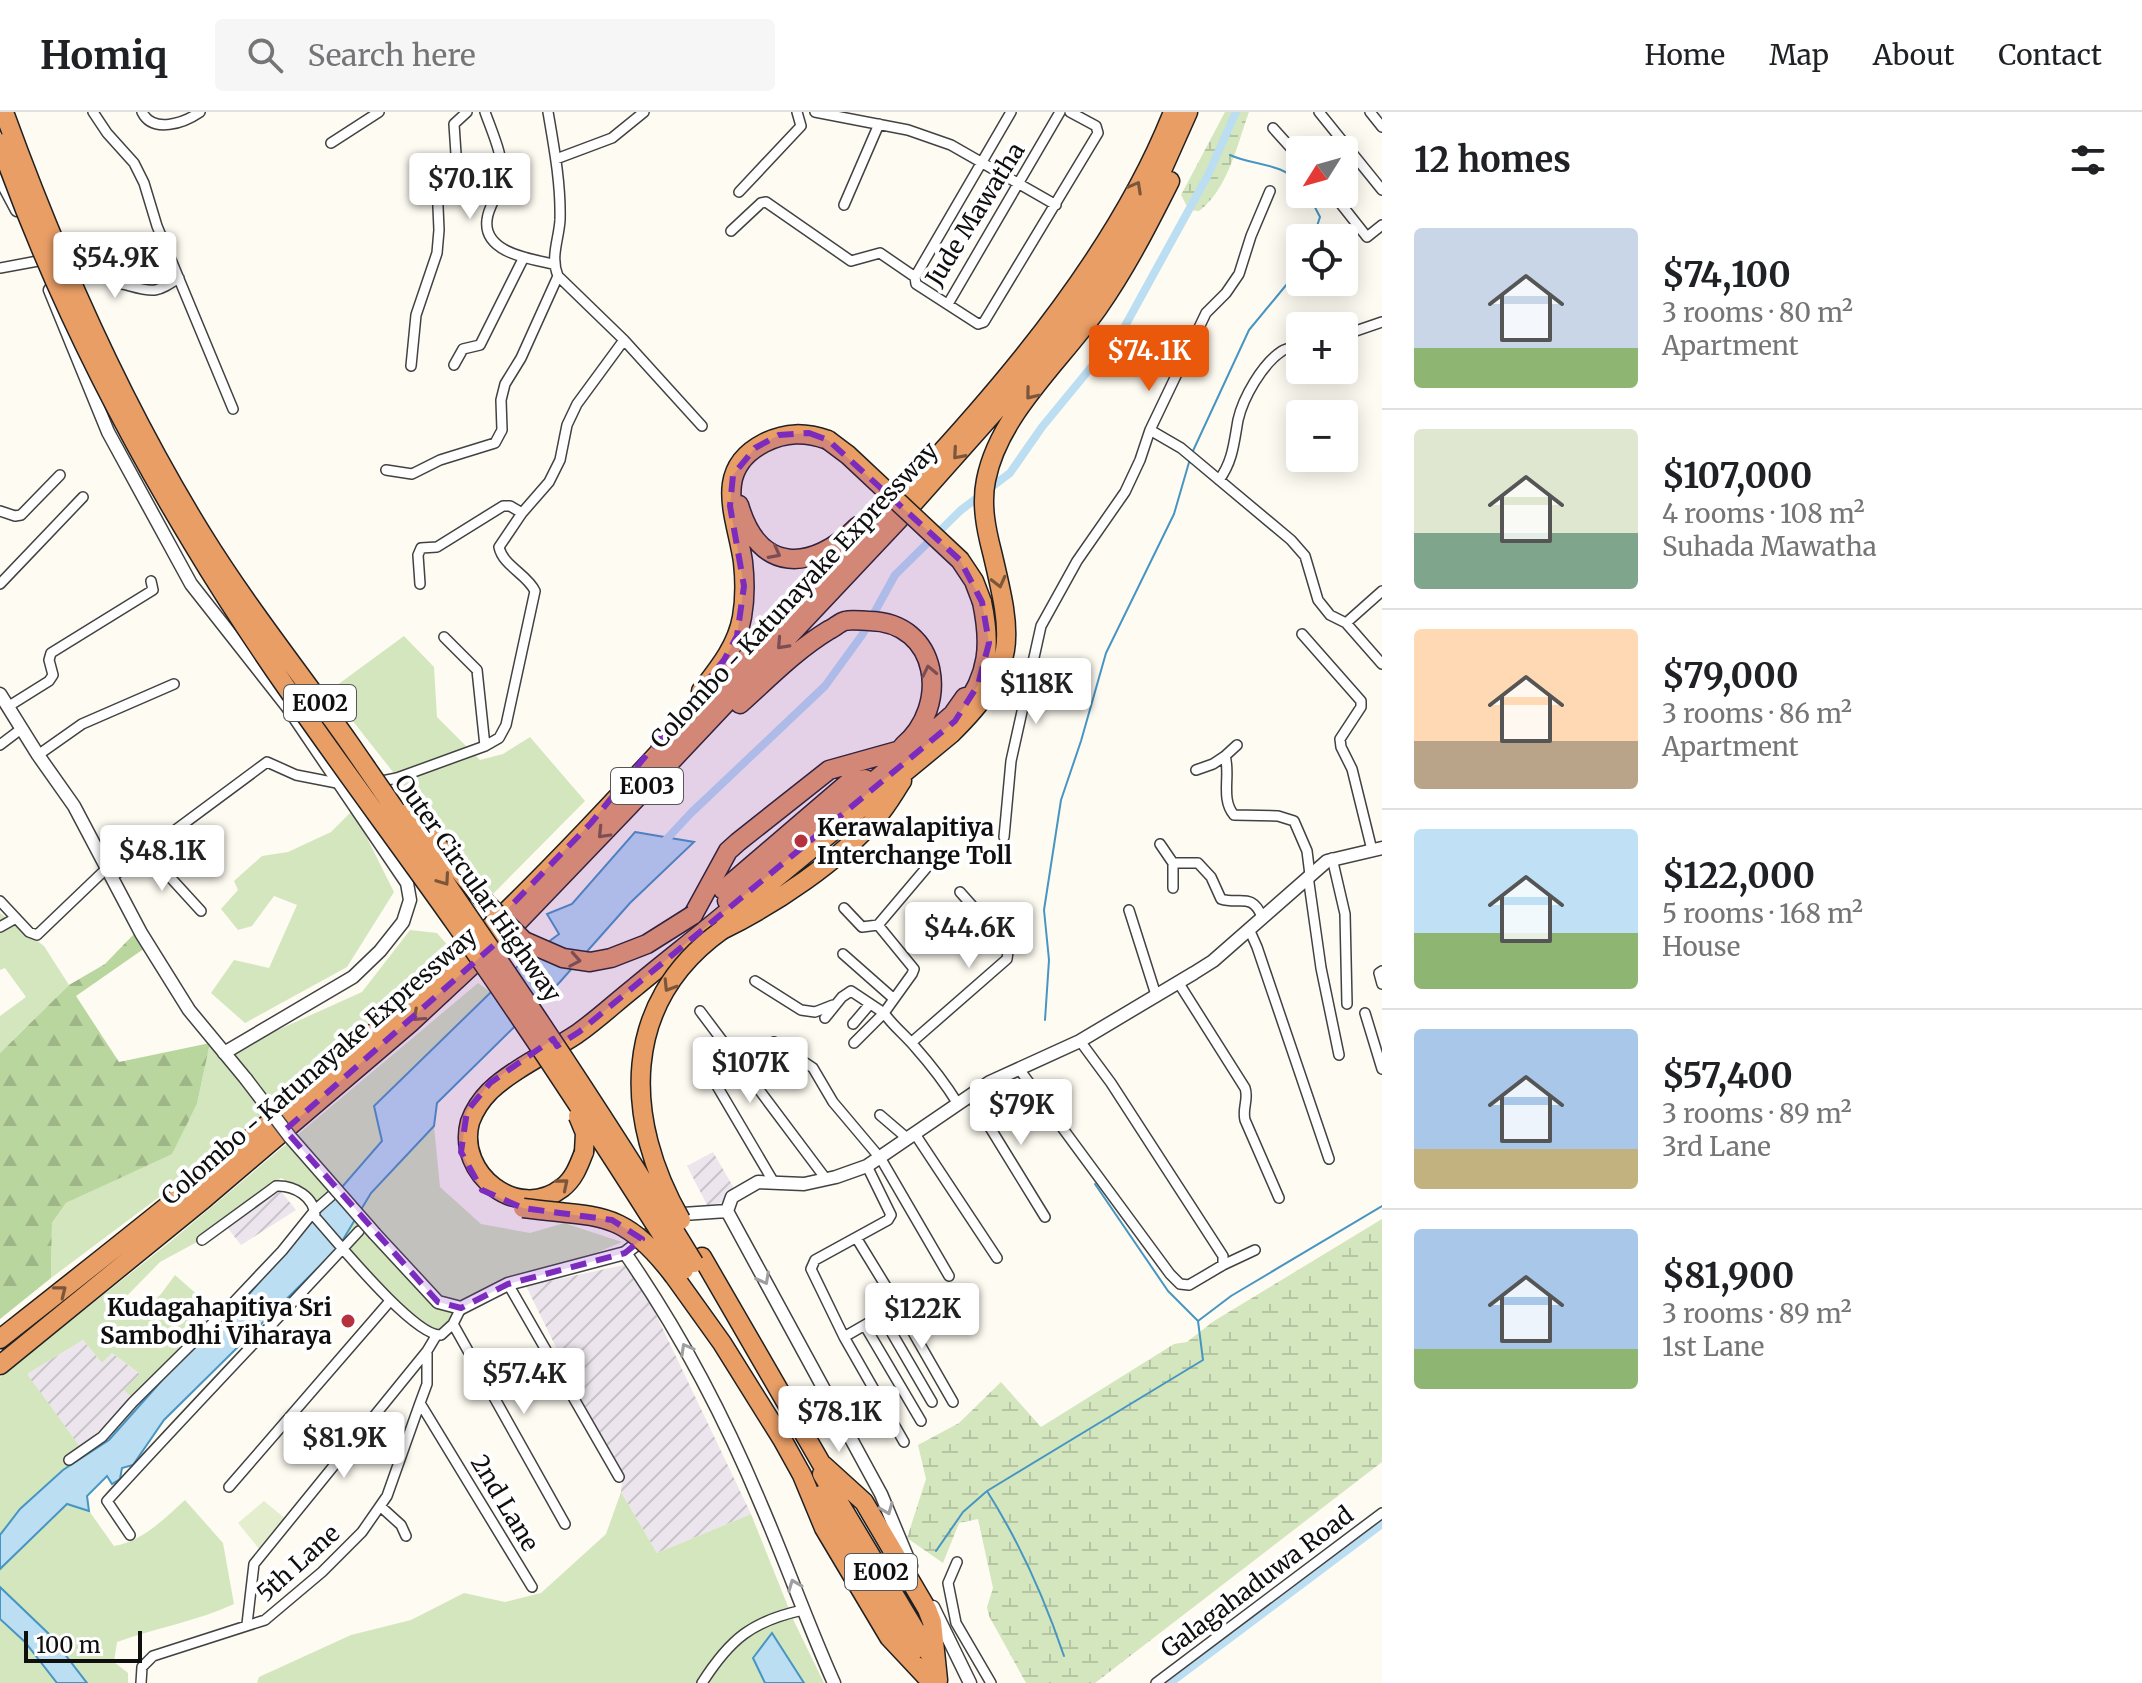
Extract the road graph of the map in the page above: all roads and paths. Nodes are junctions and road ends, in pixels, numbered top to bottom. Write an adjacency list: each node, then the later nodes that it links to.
1 (4, 112): 76 (highway, Outer Circular Highway / E002, bridge)
2 (93, 112): 45 (street)
3 (142, 112): 4 (street)
4 (200, 112)
5 (379, 112): 26 (street)
6 (467, 112): 52 (street)
7 (485, 112): 39 (street)
8 (548, 112): 27 (street)
9 (644, 112): 27 (street)
10 (797, 112): 33 (street)
11 (815, 112): 21 (street)
12 (997, 112): 20 (street)
13 (1060, 112): 30 (street, Jude Mawatha)
14 (1070, 112): 35 (street)
15 (1173, 112): 53 (highway, Colombo - Katunayake Expressway / E003, one-way to 15)
16 (1188, 112): 87 (highway, Colombo - Katunayake Expressway / E003, one-way to 87)
17 (1198, 112): 82 (highway, one-way to 82)
18 (1319, 112): 31 (street)
19 (1370, 112): 22 (street)
20 (1009, 115): 28 (street, Jude Mawatha)
21 (879, 124): 28 (street); 34 (street)
22 (1382, 127)
23 (1273, 128): 24 (street)
24 (1286, 142)
25 (0, 143): 122 (highway, Outer Circular Highway / E002, bridge)
26 (331, 143)
27 (556, 159): 40 (street)
28 (982, 164): 30 (street); 44 (street, Jude Mawatha)
29 (0, 178): 41 (street)
30 (1019, 184): 35 (street); 46 (street, Jude Mawatha)
31 (1382, 190)
32 (1270, 191): 56 (street)
33 (739, 192)
34 (844, 205)
35 (1056, 205): 46 (street)
36 (1344, 208): 37 (street)
37 (1382, 225)
38 (731, 231): 44 (street)
39 (524, 257): 40 (street); 51 (street)
40 (553, 264): 43 (street)
41 (40, 267): 42 (street); 45 (street); 86 (street)
42 (0, 268)
43 (558, 276): 49 (street); 58 (street)
44 (915, 277): 46 (street, Jude Mawatha)
45 (179, 278): 54 (street)
46 (948, 304)
47 (1382, 322): 48 (street)
48 (1358, 330)
49 (624, 340): 55 (street); 63 (street)
50 (1286, 350): 60 (street)
51 (454, 365)
52 (411, 366)
53 (998, 387): 57 (highway, one-way to 53); 88 (highway, Colombo - Katunayake Expressway / E003)
54 (233, 409)
55 (702, 426)
56 (1150, 430): 60 (street); 89 (street)
57 (826, 446): 88 (highway); 108 (highway, bridge)
58 (386, 470)
59 (60, 475): 62 (street)
60 (1219, 480): 68 (street)
61 (83, 497): 65 (street)
62 (0, 511)
63 (522, 513): 66 (street); 79 (street)
64 (151, 581): 74 (street)
65 (0, 584)
66 (420, 584)
67 (1382, 591): 68 (street)
68 (1346, 623): 71 (street)
69 (1302, 634): 91 (street)
70 (444, 637): 79 (street)
71 (1382, 664)
72 (174, 684): 80 (street)
73 (0, 694): 74 (street)
74 (9, 706): 75 (street)
75 (21, 729): 77 (street); 80 (street)
76 (343, 734): 105 (highway, one-way to 105, bridge); 159 (highway, Outer Circular Highway / E002, one-way to 159, bridge)
77 (0, 745)
78 (1237, 745): 81 (street)
79 (485, 746): 86 (street)
80 (38, 755): 96 (street)
81 (1225, 756): 84 (street); 97 (street)
82 (918, 759): 85 (highway); 108 (highway)
83 (874, 769): 87 (highway, one-way to 87); 98 (highway); 98 (highway); 105 (highway); 105 (highway); 108 (highway)
84 (1196, 770)
85 (902, 772): 108 (highway); 108 (highway)
86 (342, 784): 92 (street); 132 (street)
87 (629, 806): 172 (highway, Colombo - Katunayake Expressway / E003, one-way to 172)
88 (591, 823): 170 (highway, Colombo - Katunayake Expressway / E003, one-way to 88)
89 (1004, 837)
90 (1160, 844): 95 (street)
91 (1377, 849): 93 (street)
92 (148, 853): 96 (street); 104 (street)
93 (1332, 858): 97 (street); 121 (street)
94 (933, 860): 109 (street)
95 (1173, 863): 99 (street); 106 (street)
96 (110, 872): 107 (street); 132 (street)
97 (1309, 875): 106 (street); 133 (street)
98 (722, 886): 105 (highway)
99 (1173, 888)
100 (960, 892): 130 (street)
101 (0, 901): 107 (street)
102 (844, 908): 109 (street)
103 (1129, 910): 117 (street)
104 (201, 911)
105 (693, 915)
106 (1262, 917): 111 (street)
107 (16, 918): 110 (street)
108 (719, 920): 122 (highway, one-way to 122, bridge); 159 (highway, one-way to 159, bridge); 159 (highway, bridge)
109 (878, 925): 118 (street)
110 (0, 927)
111 (1249, 929): 115 (street); 142 (street)
112 (843, 954): 118 (street)
113 (1382, 971): 116 (street)
114 (755, 981): 119 (street)
115 (1178, 982): 117 (street); 147 (street)
116 (1382, 984)
117 (1156, 995): 128 (street)
118 (894, 999): 124 (street)
119 (836, 1004): 120 (street); 126 (street)
120 (870, 1004): 124 (street); 127 (street)
121 (1347, 1004)
122 (512, 1005): 159 (highway, Outer Circular Highway / E002, bridge)
123 (700, 1011): 144 (street)
124 (884, 1013): 130 (street); 131 (street)
125 (1365, 1013): 136 (street)
126 (825, 1018)
127 (853, 1024)
128 (1080, 1041): 135 (street); 158 (street)
129 (774, 1042): 141 (street)
130 (912, 1042): 138 (street)
131 (854, 1043)
132 (224, 1053): 164 (street, bridge)
133 (1339, 1055)
134 (707, 1069): 145 (street)
135 (1019, 1069): 137 (street); 158 (street)
136 (1382, 1069)
137 (970, 1095): 138 (street); 150 (street)
138 (958, 1104): 140 (street)
139 (880, 1115): 140 (street)
140 (911, 1137): 141 (street); 157 (street)
141 (881, 1159): 143 (street); 160 (street)
142 (1329, 1159)
143 (867, 1166): 144 (street); 152 (street)
144 (826, 1179): 145 (street)
145 (773, 1181): 148 (street)
146 (331, 1196): 149 (street)
147 (1279, 1198)
148 (727, 1211): 156 (street); 195 (street, one-way to 195)
149 (315, 1213): 153 (street); 154 (street); 178 (street)
150 (1045, 1217)
151 (359, 1231): 154 (street)
152 (857, 1239): 163 (street); 169 (street)
153 (202, 1240)
154 (340, 1246): 162 (street); 185 (street)
155 (1255, 1250): 158 (street)
156 (625, 1253): 161 (street); 189 (street, one-way to 156)
157 (997, 1258)
158 (1223, 1265)
159 (689, 1267): 179 (highway, Outer Circular Highway / E002); 191 (highway)
160 (949, 1276)
161 (508, 1284): 164 (street); 180 (street)
162 (390, 1301): 168 (street); 181 (street)
163 (898, 1306): 165 (street); 174 (street)
164 (461, 1308): 166 (street)
165 (882, 1316): 167 (street); 173 (street)
166 (453, 1324): 168 (street); 184 (street)
167 (865, 1326): 169 (street); 176 (street)
168 (436, 1336): 171 (street)
169 (844, 1337): 177 (street)
170 (0, 1339)
171 (427, 1351): 175 (street); 190 (street)
172 (0, 1365)
173 (932, 1402)
174 (953, 1402)
175 (420, 1403): 182 (street, 5th Lane); 188 (street, 2nd Lane)
176 (921, 1421)
177 (904, 1442)
178 (69, 1460)
179 (819, 1471): 191 (highway); 191 (highway); 191 (highway)
180 (619, 1477)
181 (229, 1487)
182 (380, 1506): 186 (street); 190 (street, 5th Lane)
183 (1382, 1513): 197 (street, Galagahaduwa Road)
184 (565, 1524)
185 (130, 1535)
186 (406, 1536)
187 (957, 1562): 196 (street)
188 (532, 1587)
189 (803, 1610): 193 (street); 194 (street)
190 (247, 1624): 192 (street, 5th Lane)
191 (935, 1682)
192 (141, 1683)
193 (702, 1683)
194 (834, 1683)
195 (970, 1683)
196 (991, 1683)
197 (1156, 1683)

